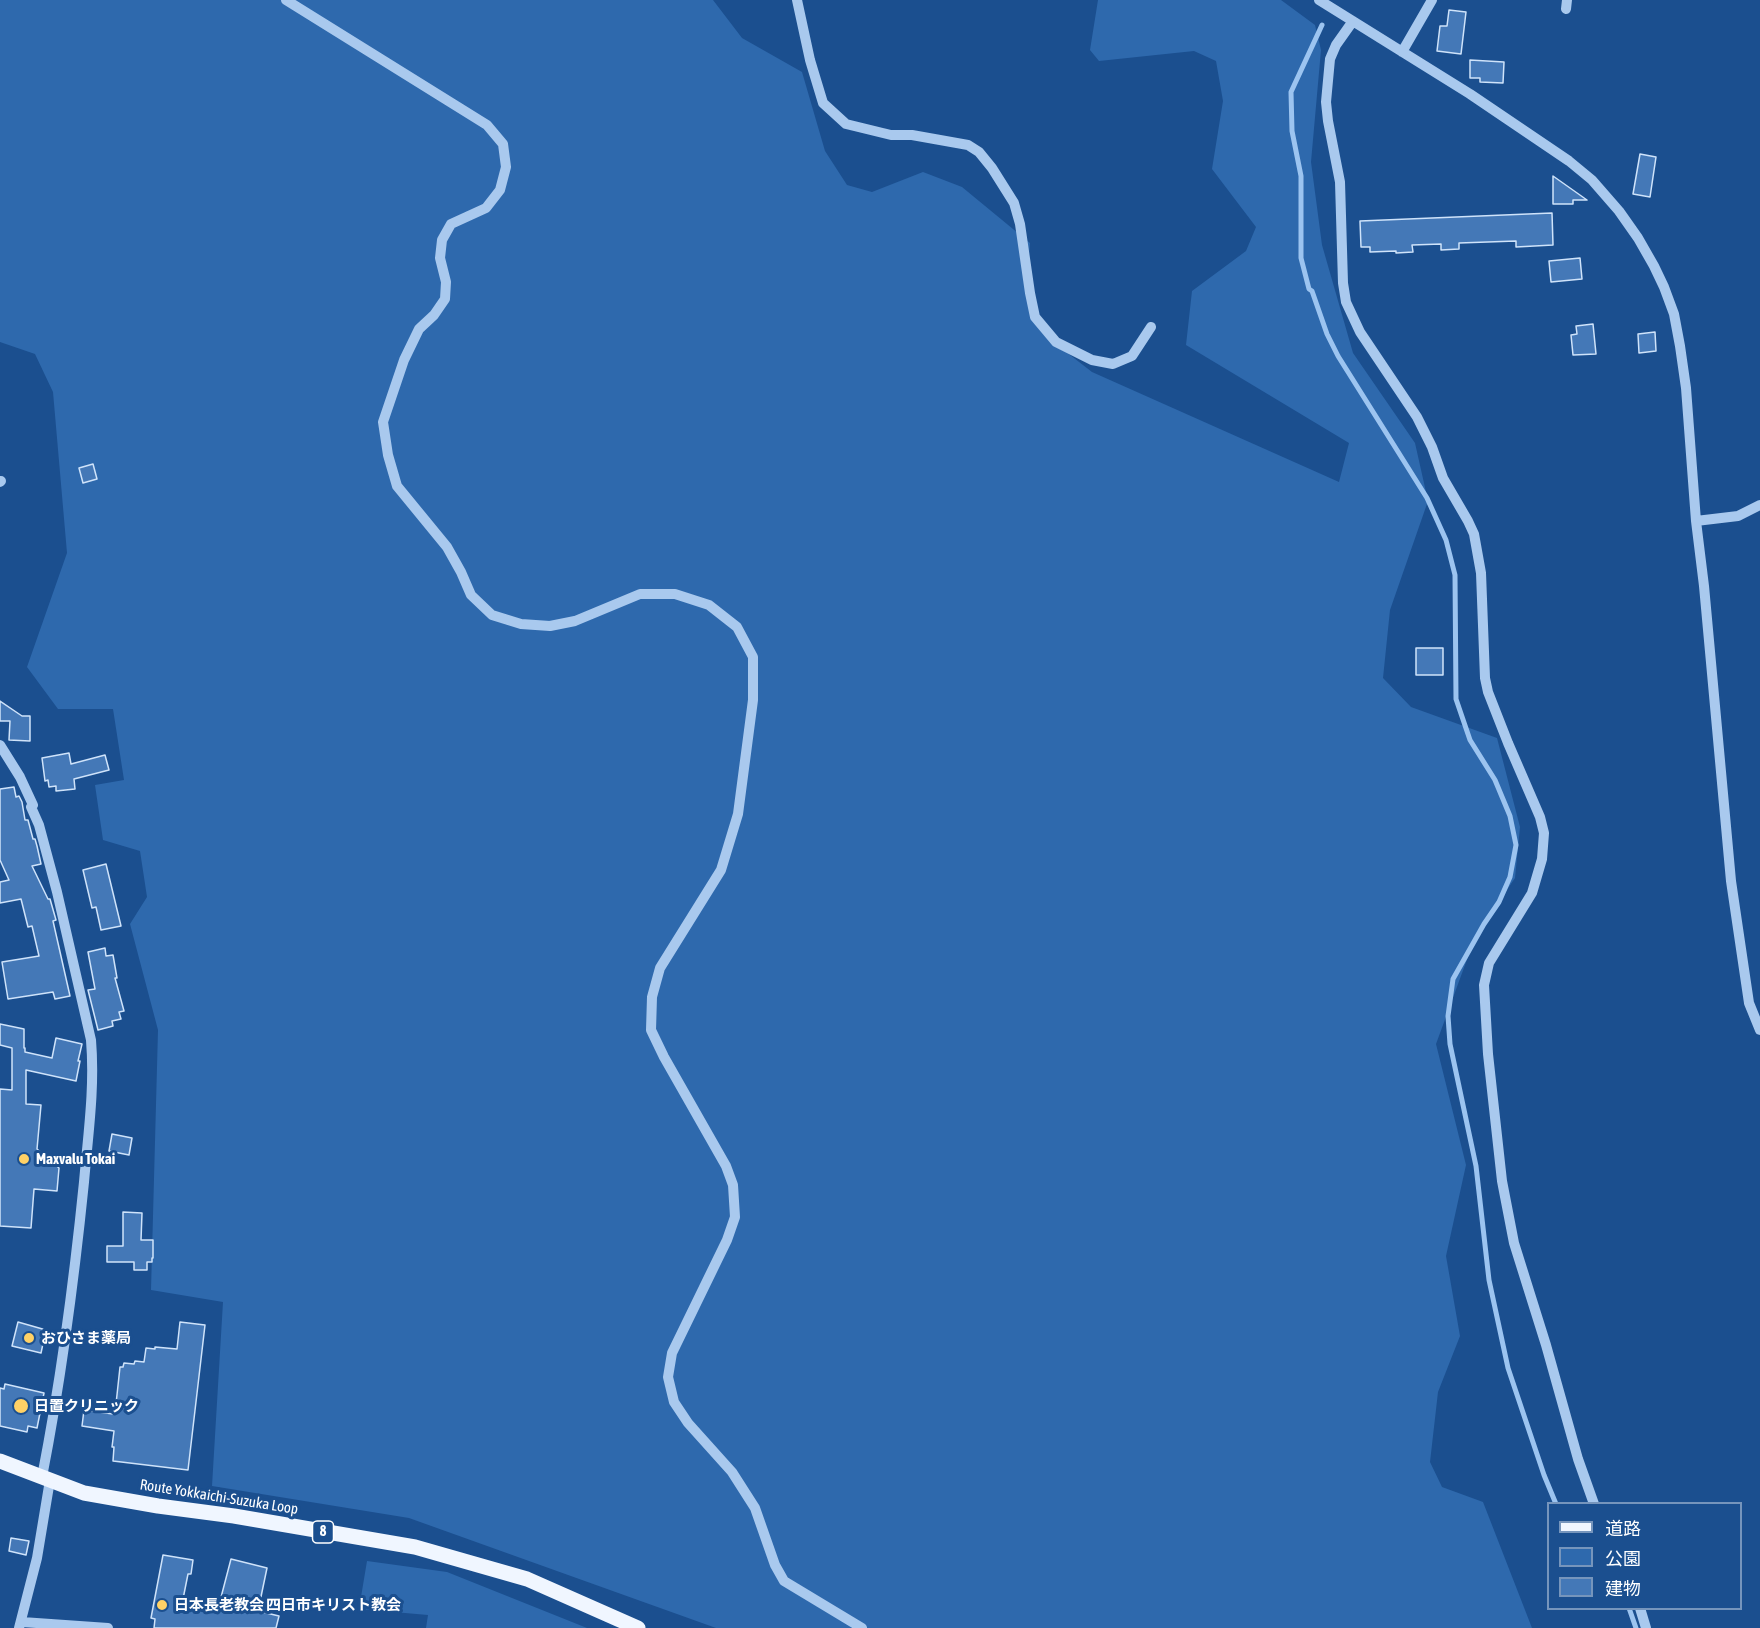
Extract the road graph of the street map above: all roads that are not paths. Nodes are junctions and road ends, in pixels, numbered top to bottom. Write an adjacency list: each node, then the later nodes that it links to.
1 (286, 0): 19 (street)
2 (797, 0): 7 (street)
3 (1319, 0): 5 (street)
4 (1432, 0): 6 (street)
5 (1353, 21): 6 (street); 14 (street)
6 (1402, 52): 9 (street)
7 (1150, 327)
8 (1760, 505): 9 (street)
9 (1696, 521): 11 (street)
10 (0, 745): 13 (street)
11 (1760, 1030)
12 (0, 1461): 13 (main road, Route Yokkaichi-Suzuka Loop / 8)
13 (46, 1479): 16 (street); 18 (main road, Route Yokkaichi-Suzuka Loop / 8)
14 (1594, 1502)
15 (1641, 1610): 20 (street)
16 (21, 1625): 17 (street)
17 (108, 1628)
18 (638, 1628)
19 (862, 1628)
20 (1646, 1628)

